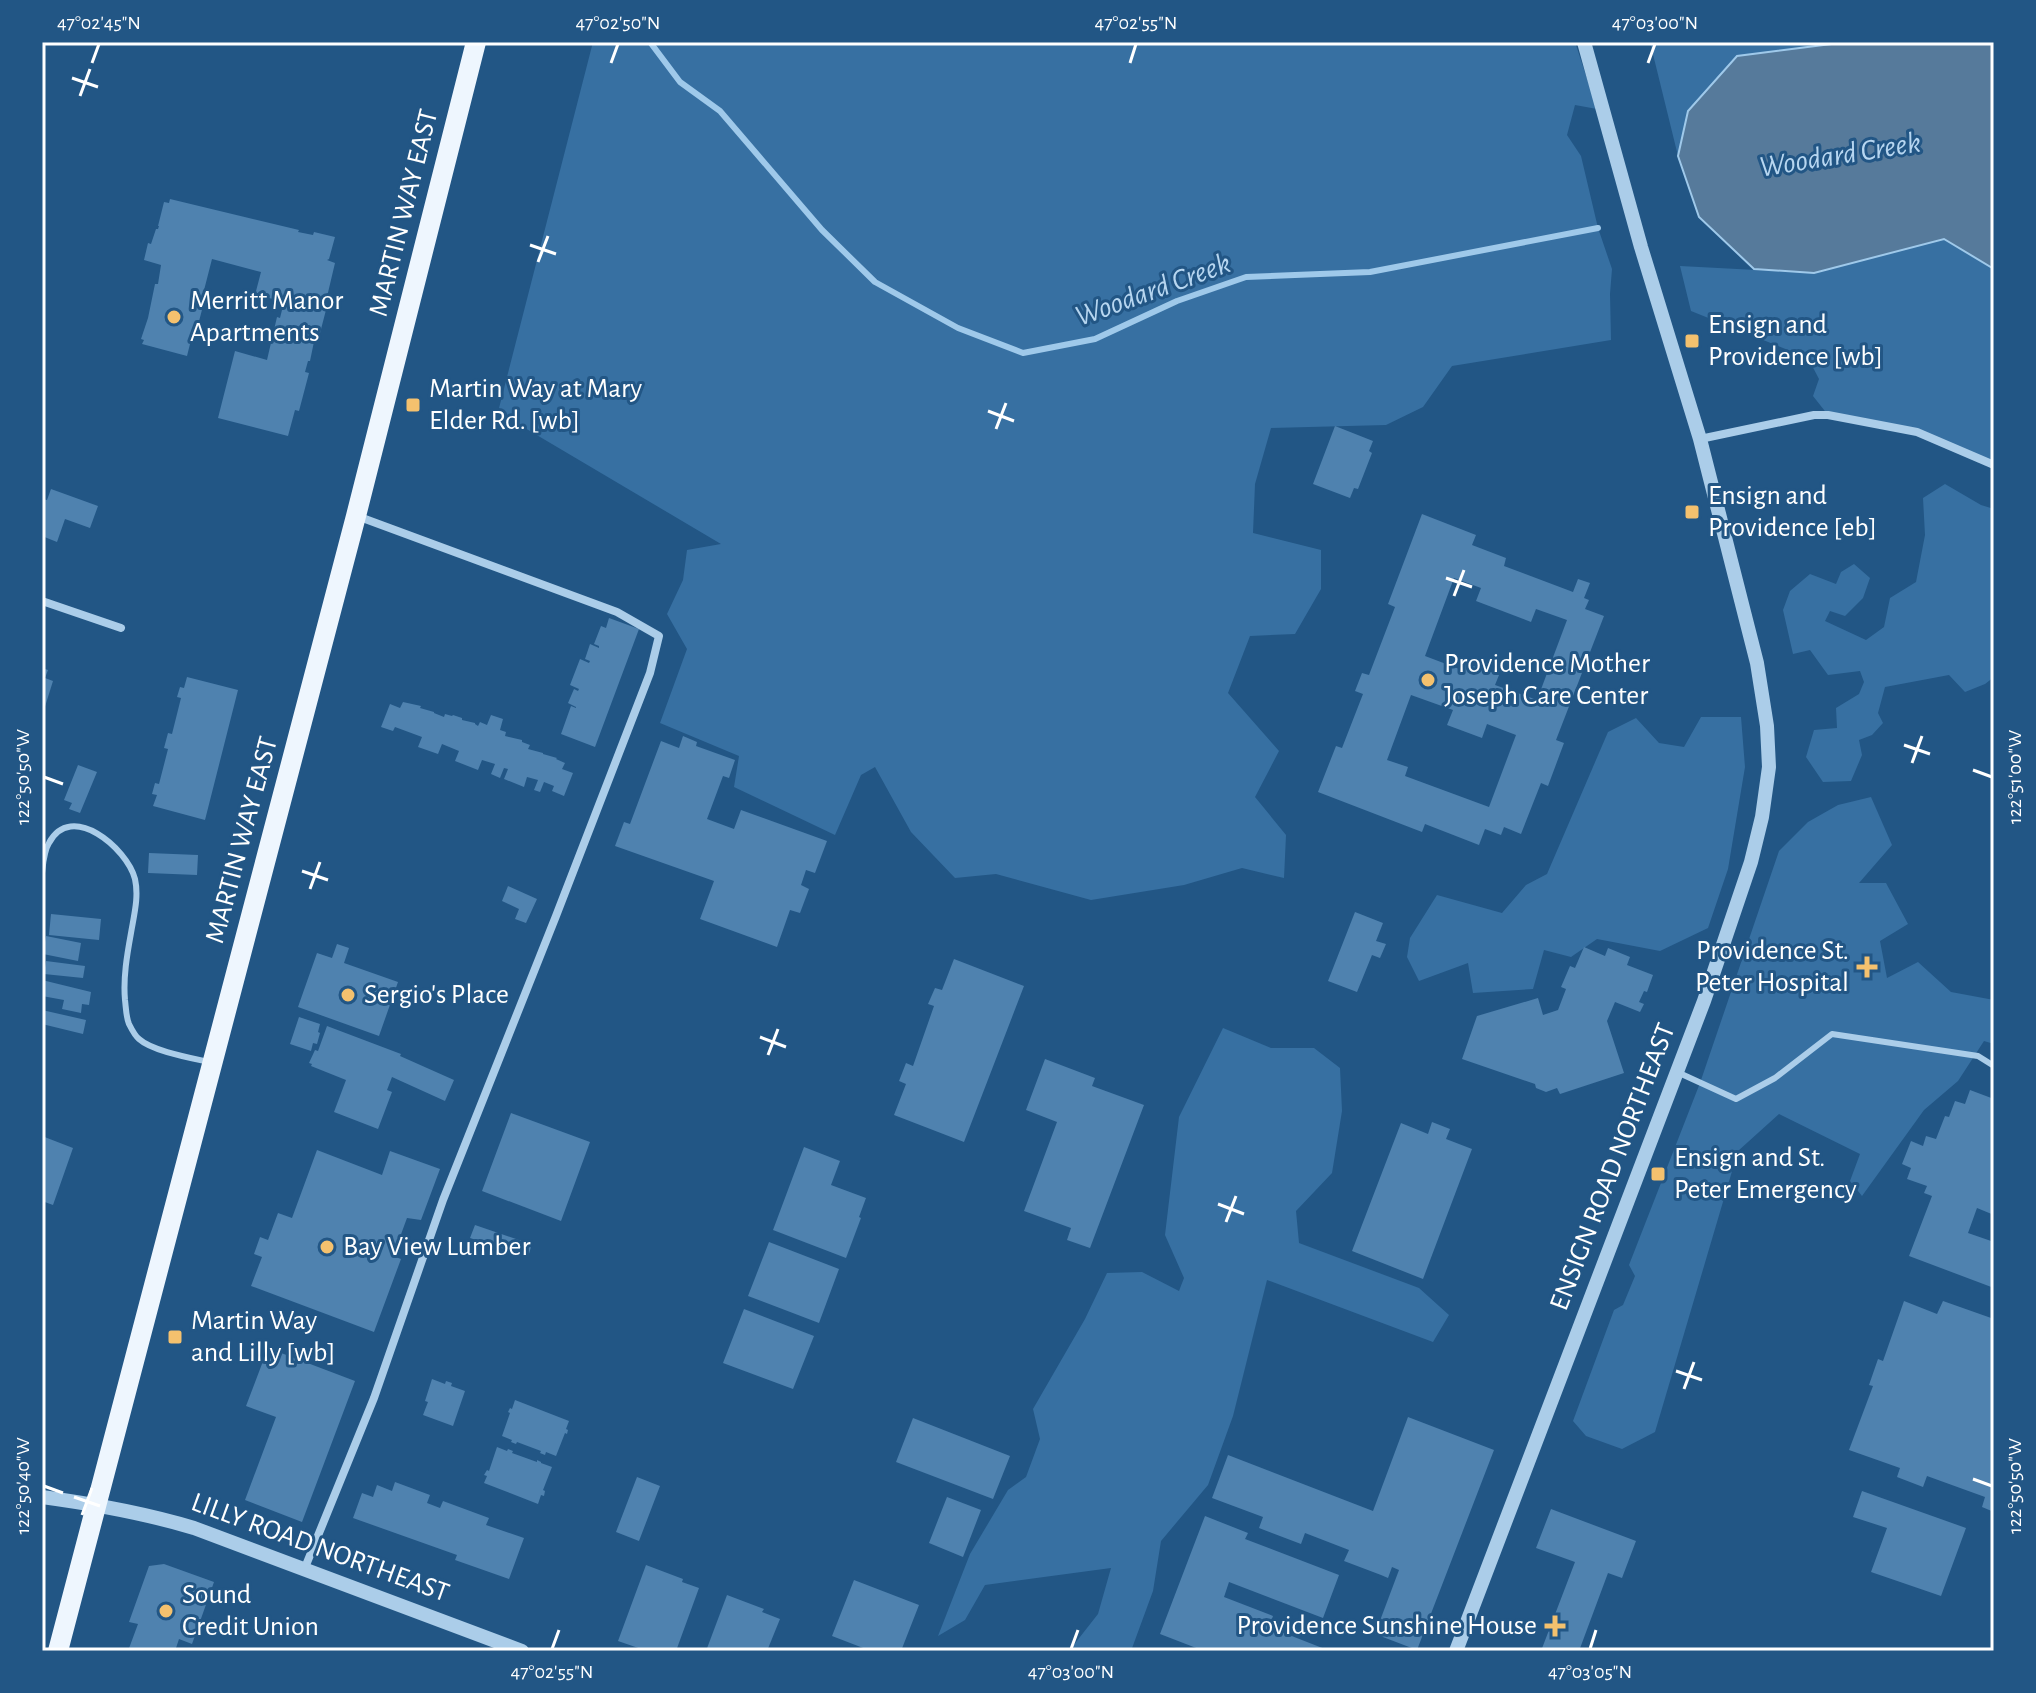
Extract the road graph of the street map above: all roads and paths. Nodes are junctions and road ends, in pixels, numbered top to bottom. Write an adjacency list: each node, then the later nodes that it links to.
1 (476, 42): 5 (main road, MARTIN WAY EAST)
2 (1584, 42): 3 (street, ENSIGN ROAD NORTHEAST)
3 (1700, 439): 4 (street); 11 (street, ENSIGN ROAD NORTHEAST)
4 (1994, 465)
5 (356, 516): 9 (main road, MARTIN WAY EAST); 14 (street)
6 (42, 601): 7 (street)
7 (121, 628)
8 (42, 873): 9 (lane)
9 (212, 1063): 13 (main road, MARTIN WAY EAST)
10 (1994, 1066): 11 (lane)
11 (1677, 1072): 17 (street, ENSIGN ROAD NORTHEAST)
12 (42, 1497): 13 (street, LILLY ROAD NORTHEAST)
13 (97, 1504): 14 (street, LILLY ROAD NORTHEAST); 15 (main road, MARTIN WAY EAST)
14 (304, 1570): 16 (street, LILLY ROAD NORTHEAST)
15 (58, 1651)
16 (522, 1651)
17 (1456, 1651)

